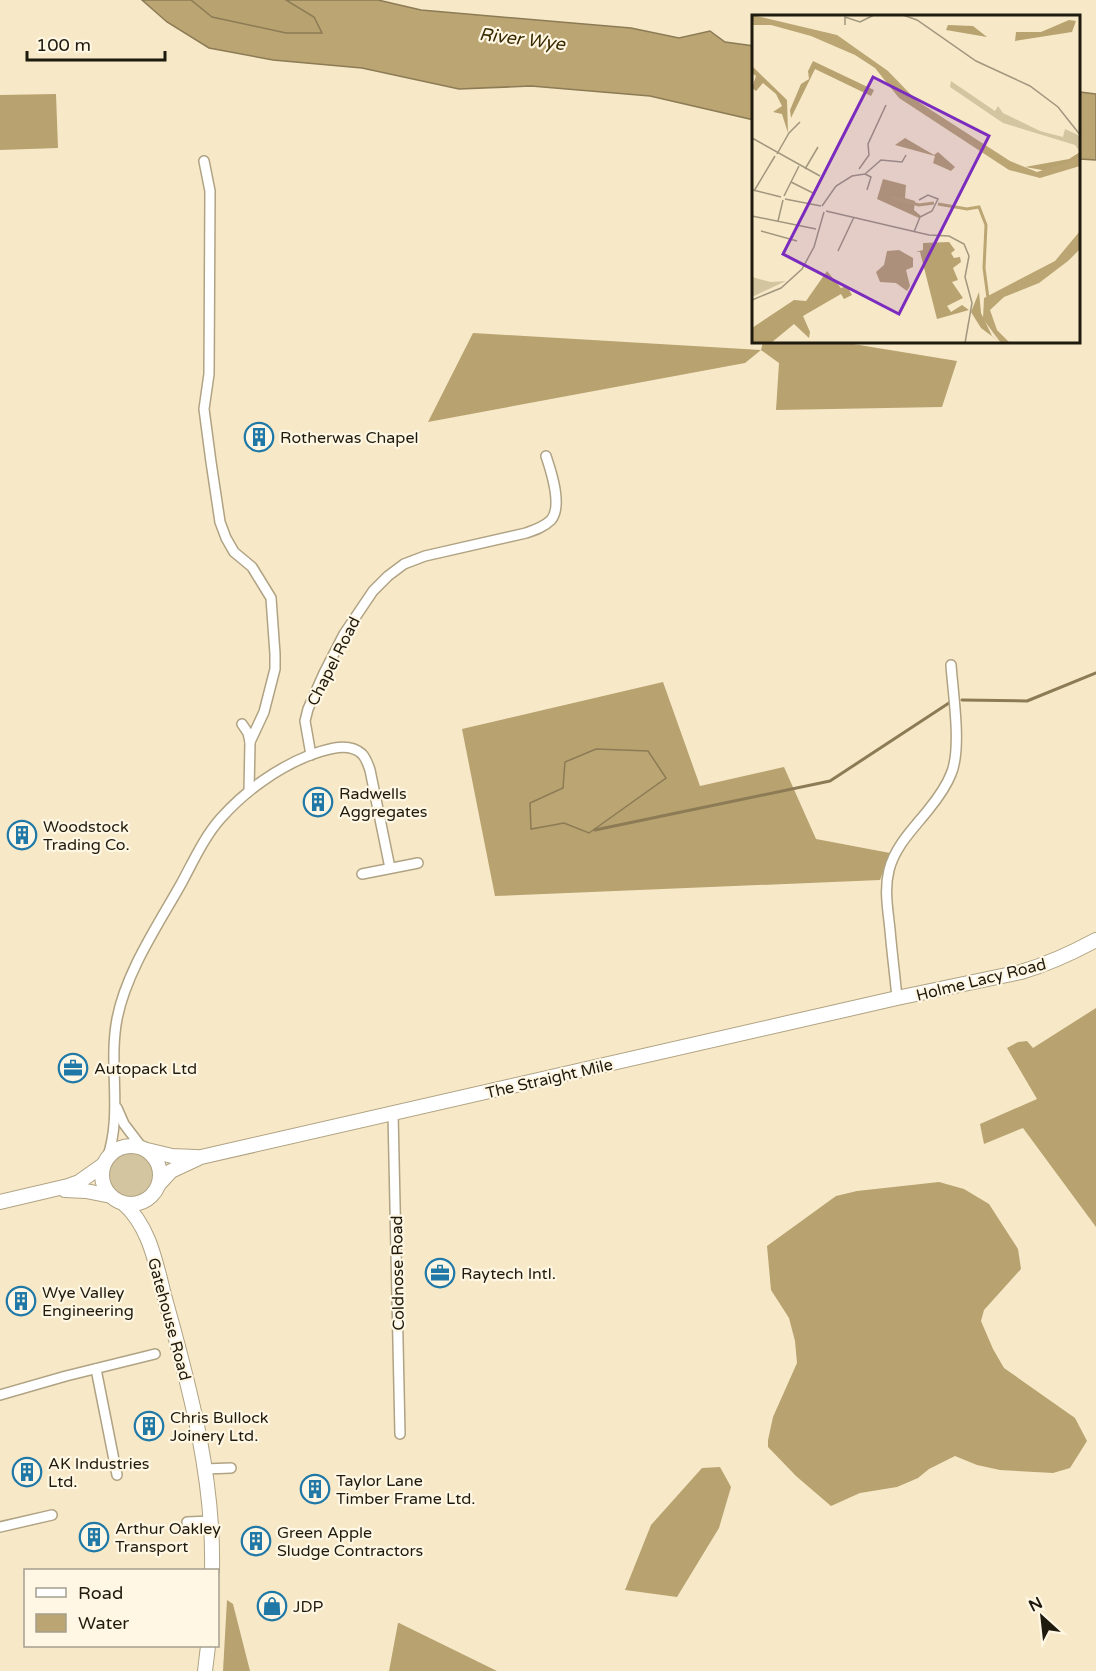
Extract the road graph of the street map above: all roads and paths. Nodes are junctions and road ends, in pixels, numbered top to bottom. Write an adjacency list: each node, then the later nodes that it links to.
1 (204, 161): 5 (street)
2 (546, 456): 6 (street, Chapel Road)
3 (951, 665): 12 (street)
4 (242, 724): 5 (street)
5 (250, 742): 7 (street)
6 (311, 755): 7 (street); 9 (street)
7 (249, 791): 13 (street)
8 (418, 863): 9 (street)
9 (390, 868): 10 (street)
10 (362, 874)
11 (1096, 940): 12 (main road, Holme Lacy Road)
12 (897, 999): 14 (main road, The Straight Mile)
13 (116, 1103): 15 (street); 17 (street)
14 (393, 1113): 16 (main road, The Straight Mile); 27 (street, Coldnose Road)
15 (145, 1149): 16 (main road, The Straight Mile); 17 (main road); 18 (main road)
16 (201, 1157): 18 (main road, The Straight Mile)
17 (105, 1162): 19 (main road); 21 (main road)
18 (159, 1184): 20 (main road)
19 (53, 1190): 21 (main road); 22 (main road)
20 (151, 1197): 21 (main road); 23 (main road, Gatehouse Road)
21 (117, 1200): 23 (main road, Gatehouse Road)
22 (0, 1202)
23 (148, 1240): 29 (main road, Gatehouse Road)
24 (155, 1354): 25 (street)
25 (96, 1369): 26 (street); 30 (street)
26 (0, 1395)
27 (400, 1434)
28 (231, 1468): 29 (street)
29 (206, 1469): 32 (main road, Gatehouse Road)
30 (117, 1475)
31 (52, 1515): 34 (street)
32 (211, 1521): 33 (street); 35 (main road, Gatehouse Road)
33 (187, 1522)
34 (0, 1527)
35 (212, 1569)
36 (208, 1647): 37 (main road)
37 (205, 1671)

